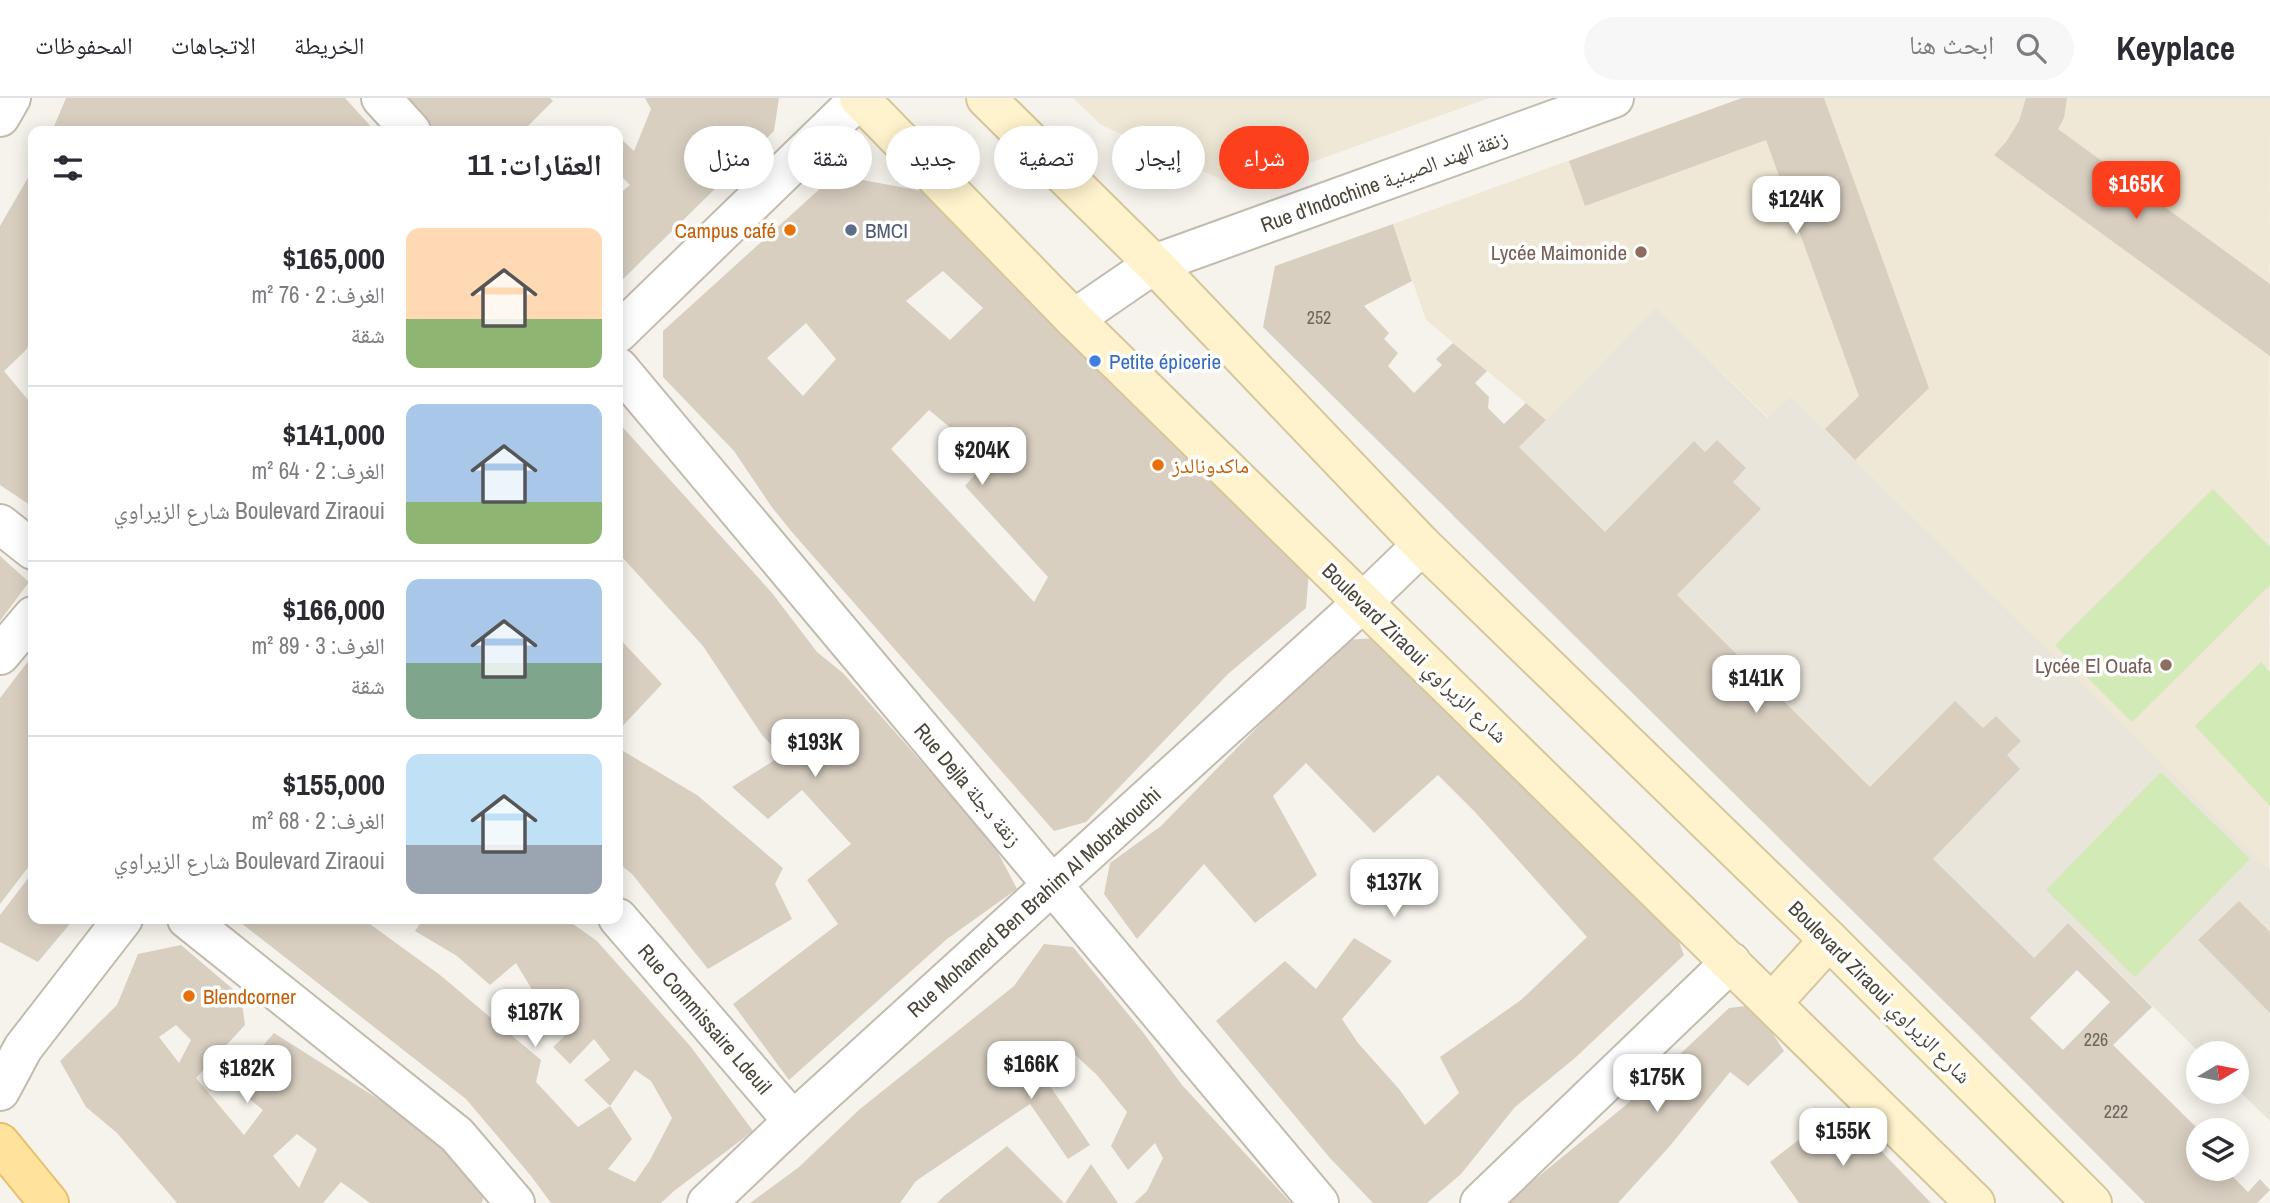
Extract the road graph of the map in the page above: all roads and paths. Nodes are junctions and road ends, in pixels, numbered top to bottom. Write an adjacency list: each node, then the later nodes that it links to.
1 (11, 98): 6 (street)
2 (381, 98): 7 (street)
3 (859, 98): 9 (main road, Boulevard Ziraoui شارع الزيراوي); 10 (street)
4 (986, 98): 8 (main road, Boulevard Ziraoui شارع الزيراوي)
5 (1614, 98): 8 (street, Rue d'Indochine زنقة الهند الصينية)
6 (0, 117)
7 (406, 126)
8 (1154, 264): 9 (street, Rue d'Indochine زنقة الهند الصينية); 13 (main road, Boulevard Ziraoui شارع الزيراوي)
9 (1074, 319): 15 (main road, Boulevard Ziraoui شارع الزيراوي)
10 (623, 328)
11 (623, 373): 18 (street, Rue Dejla زنقة دجلة)
12 (0, 524): 14 (street)
13 (1422, 545): 15 (street, Rue Mohamed Ben Brahim Al Mobrakouchi); 22 (main road, Boulevard Ziraoui شارع الزيراوي)
14 (28, 546)
15 (1363, 602): 18 (street, Rue Mohamed Ben Brahim Al Mobrakouchi); 23 (main road, Boulevard Ziraoui شارع الزيراوي)
16 (28, 622): 17 (street)
17 (0, 655)
18 (1053, 886): 26 (street, Rue Mohamed Ben Brahim Al Mobrakouchi); 31 (street, Rue Dejla زنقة دجلة)
19 (119, 924): 25 (street)
20 (193, 924): 29 (street)
21 (623, 924): 26 (street, Rue Commissaire Ldeuil)
22 (1829, 940): 24 (main road); 34 (main road, Boulevard Ziraoui شارع الزيراوي)
23 (1731, 962): 24 (main road, Boulevard Ziraoui شارع الزيراوي); 32 (street)
24 (1772, 1003): 33 (main road, Boulevard Ziraoui شارع الزيراوي)
25 (0, 1091)
26 (793, 1121): 30 (street, Rue Mohamed Ben Brahim Al Mobrakouchi)
27 (0, 1143): 28 (main road)
28 (49, 1203)
29 (515, 1203)
30 (706, 1203)
31 (1319, 1203)
32 (1480, 1203)
33 (1975, 1203)
34 (2092, 1203)

